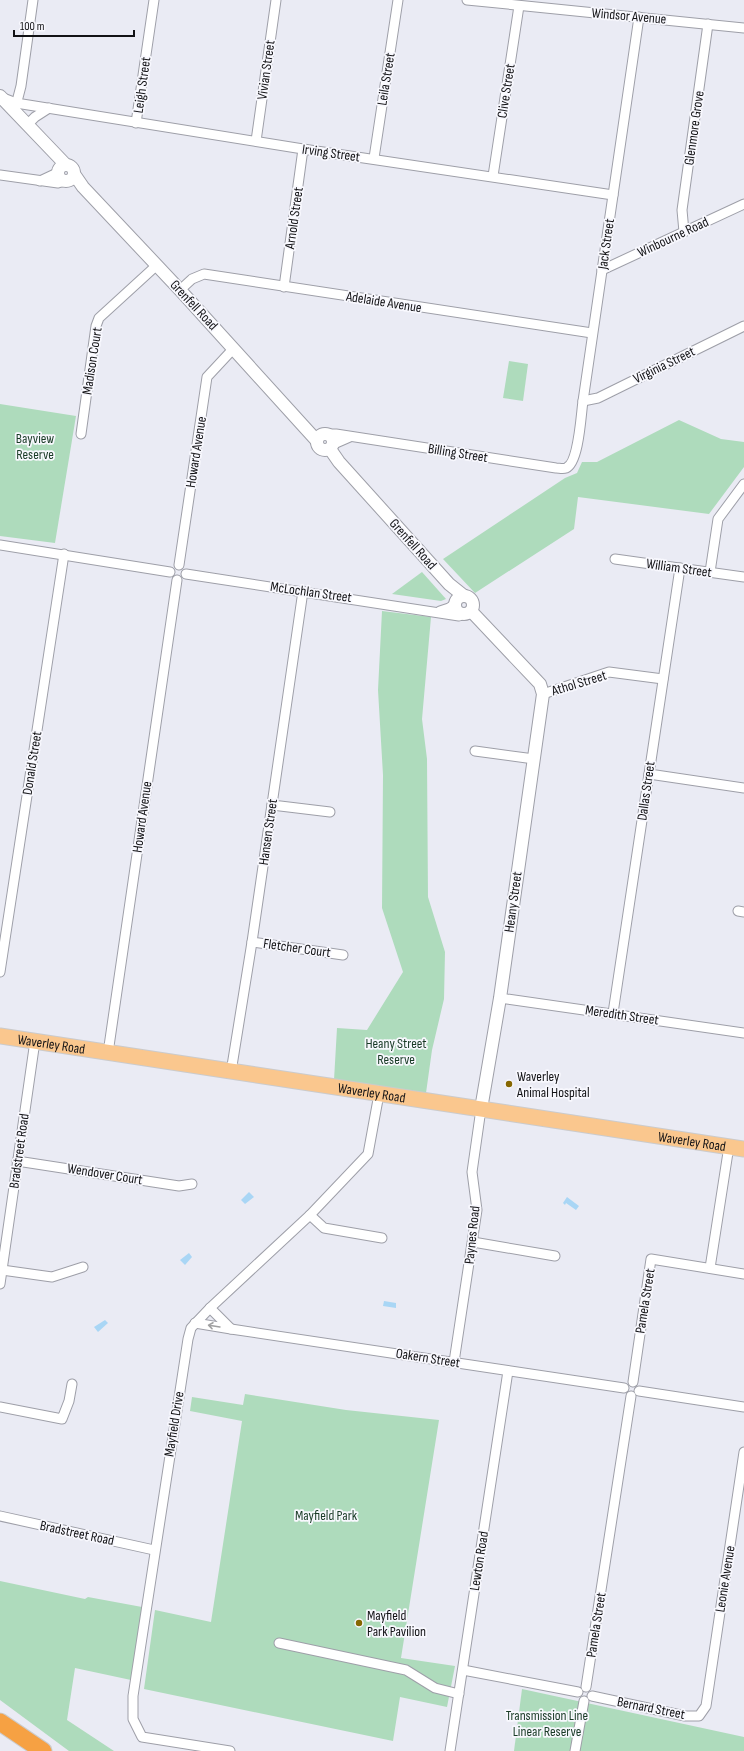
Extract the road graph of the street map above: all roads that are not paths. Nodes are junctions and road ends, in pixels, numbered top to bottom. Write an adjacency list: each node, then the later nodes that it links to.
1 (33, 0): 11 (street)
2 (154, 0): 13 (street, Leigh Street)
3 (276, 0): 15 (street, Vivian Street)
4 (398, 0): 17 (street, Leila Street)
5 (467, 0): 6 (street, Windsor Avenue)
6 (519, 6): 7 (street, Windsor Avenue); 20 (street, Clive Street)
7 (639, 17): 8 (street, Windsor Avenue); 21 (street, Jack Street)
8 (708, 24): 9 (street, Windsor Avenue); 23 (street, Glenmore Grove)
9 (744, 28)
10 (0, 96): 11 (street, Grenfell Road)
11 (15, 107): 12 (street, Irving Street); 14 (street, Grenfell Road)
12 (49, 108): 13 (street, Irving Street); 14 (street)
13 (136, 122): 15 (street, Irving Street)
14 (27, 125): 18 (street, Grenfell Road)
15 (256, 141): 16 (street, Irving Street)
16 (303, 149): 17 (street, Irving Street); 26 (street, Arnold Street)
17 (374, 158): 20 (street, Irving Street)
18 (64, 174): 19 (street); 24 (street, Grenfell Road)
19 (0, 175)
20 (493, 176): 21 (street, Irving Street)
21 (613, 195): 25 (street, Jack Street)
22 (744, 204): 23 (street, Winbourne Road)
23 (684, 232): 25 (street, Winbourne Road)
24 (157, 265): 27 (street, Grenfell Road); 32 (street, Madison Court)
25 (602, 270): 29 (street, Jack Street)
26 (284, 287): 27 (street, Adelaide Avenue); 29 (street, Adelaide Avenue)
27 (180, 290): 30 (street, Grenfell Road)
28 (744, 326): 31 (street, Virginia Street)
29 (592, 333): 31 (street, Jack Street)
30 (234, 348): 33 (street, Grenfell Road); 39 (street, Howard Avenue)
31 (583, 401): 34 (street, Jack Street)
32 (81, 434)
33 (326, 441): 34 (street, Billing Street); 47 (street, Grenfell Road)
34 (566, 468)
35 (744, 484): 42 (street)
36 (0, 545): 37 (street)
37 (64, 554): 41 (street); 60 (street, Donald Street)
38 (615, 559): 40 (street, William Street)
39 (179, 565): 41 (street); 43 (street)
40 (680, 568): 42 (street, William Street); 50 (street, Dallas Street)
41 (170, 572): 45 (street)
42 (710, 572): 44 (street, William Street)
43 (186, 574): 45 (street); 46 (street, McLochlan Street)
44 (744, 577)
45 (177, 580): 66 (street, Howard Avenue)
46 (302, 591): 48 (street, McLochlan Street); 56 (street, Hansen Street)
47 (459, 600): 48 (street); 49 (street, Grenfell Road)
48 (436, 612): 49 (street, McLochlan Street)
49 (468, 613): 51 (street)
50 (663, 679): 51 (street, Athol Street); 54 (street, Dallas Street)
51 (543, 694): 53 (street, Heany Street)
52 (475, 751): 53 (street)
53 (534, 759): 61 (street, Heany Street)
54 (649, 774): 55 (street); 62 (street, Dallas Street)
55 (744, 788)
56 (272, 805): 57 (street); 58 (street, Hansen Street)
57 (330, 812)
58 (252, 942): 59 (street, Fletcher Court); 67 (street, Hansen Street)
59 (343, 955)
60 (0, 972)
61 (500, 998): 62 (street, Meredith Street); 69 (street, Heany Street)
62 (613, 1013): 63 (street, Meredith Street)
63 (744, 1033)
64 (0, 1036): 65 (main road, Waverley Road)
65 (35, 1041): 66 (main road, Waverley Road); 72 (street, Bradstreet Road)
66 (108, 1053): 67 (main road, Waverley Road)
67 (231, 1072): 68 (main road, Waverley Road)
68 (379, 1094): 69 (main road, Waverley Road); 74 (street, Mayfield Drive)
69 (481, 1109): 70 (main road, Waverley Road); 76 (street, Paynes Road)
70 (729, 1146): 71 (main road, Waverley Road); 79 (street)
71 (744, 1149)
72 (17, 1161): 73 (street, Wendover Court); 80 (street, Bradstreet Road)
73 (192, 1184)
74 (310, 1215): 75 (street); 83 (street, Mayfield Drive)
75 (382, 1238)
76 (473, 1242): 77 (street); 86 (street, Paynes Road)
77 (554, 1256)
78 (83, 1267): 80 (street)
79 (710, 1268): 81 (street); 88 (street, Pamela Street)
80 (2, 1270): 82 (street, Bradstreet Road)
81 (744, 1274)
82 (0, 1284)
83 (210, 1308): 84 (street, Mayfield Drive); 85 (street)
84 (195, 1323): 85 (street, Oakern Street, one-way to 84); 96 (street, Mayfield Drive)
85 (231, 1329): 86 (street, Oakern Street)
86 (454, 1362): 87 (street, Oakern Street)
87 (508, 1371): 90 (street, Oakern Street); 98 (street, Lewton Road)
88 (633, 1382): 90 (street); 91 (street)
89 (72, 1384): 92 (street)
90 (624, 1388): 91 (street)
91 (635, 1394): 93 (street); 99 (street, Pamela Street)
92 (0, 1407)
93 (744, 1407)
94 (744, 1452): 102 (street, Leonie Avenue)
95 (0, 1516): 96 (street, Bradstreet Road)
96 (154, 1550): 105 (street, Mayfield Drive)
97 (279, 1643): 100 (street)
98 (463, 1670): 99 (street); 100 (street, Lewton Road)
99 (582, 1690): 101 (street)
100 (459, 1694): 106 (street, Lewton Road)
101 (588, 1698): 102 (street, Bernard Street); 107 (street)
102 (706, 1706)
103 (0, 1720): 104 (highway)
104 (44, 1751)
105 (228, 1751)
106 (450, 1751)
107 (576, 1751)

